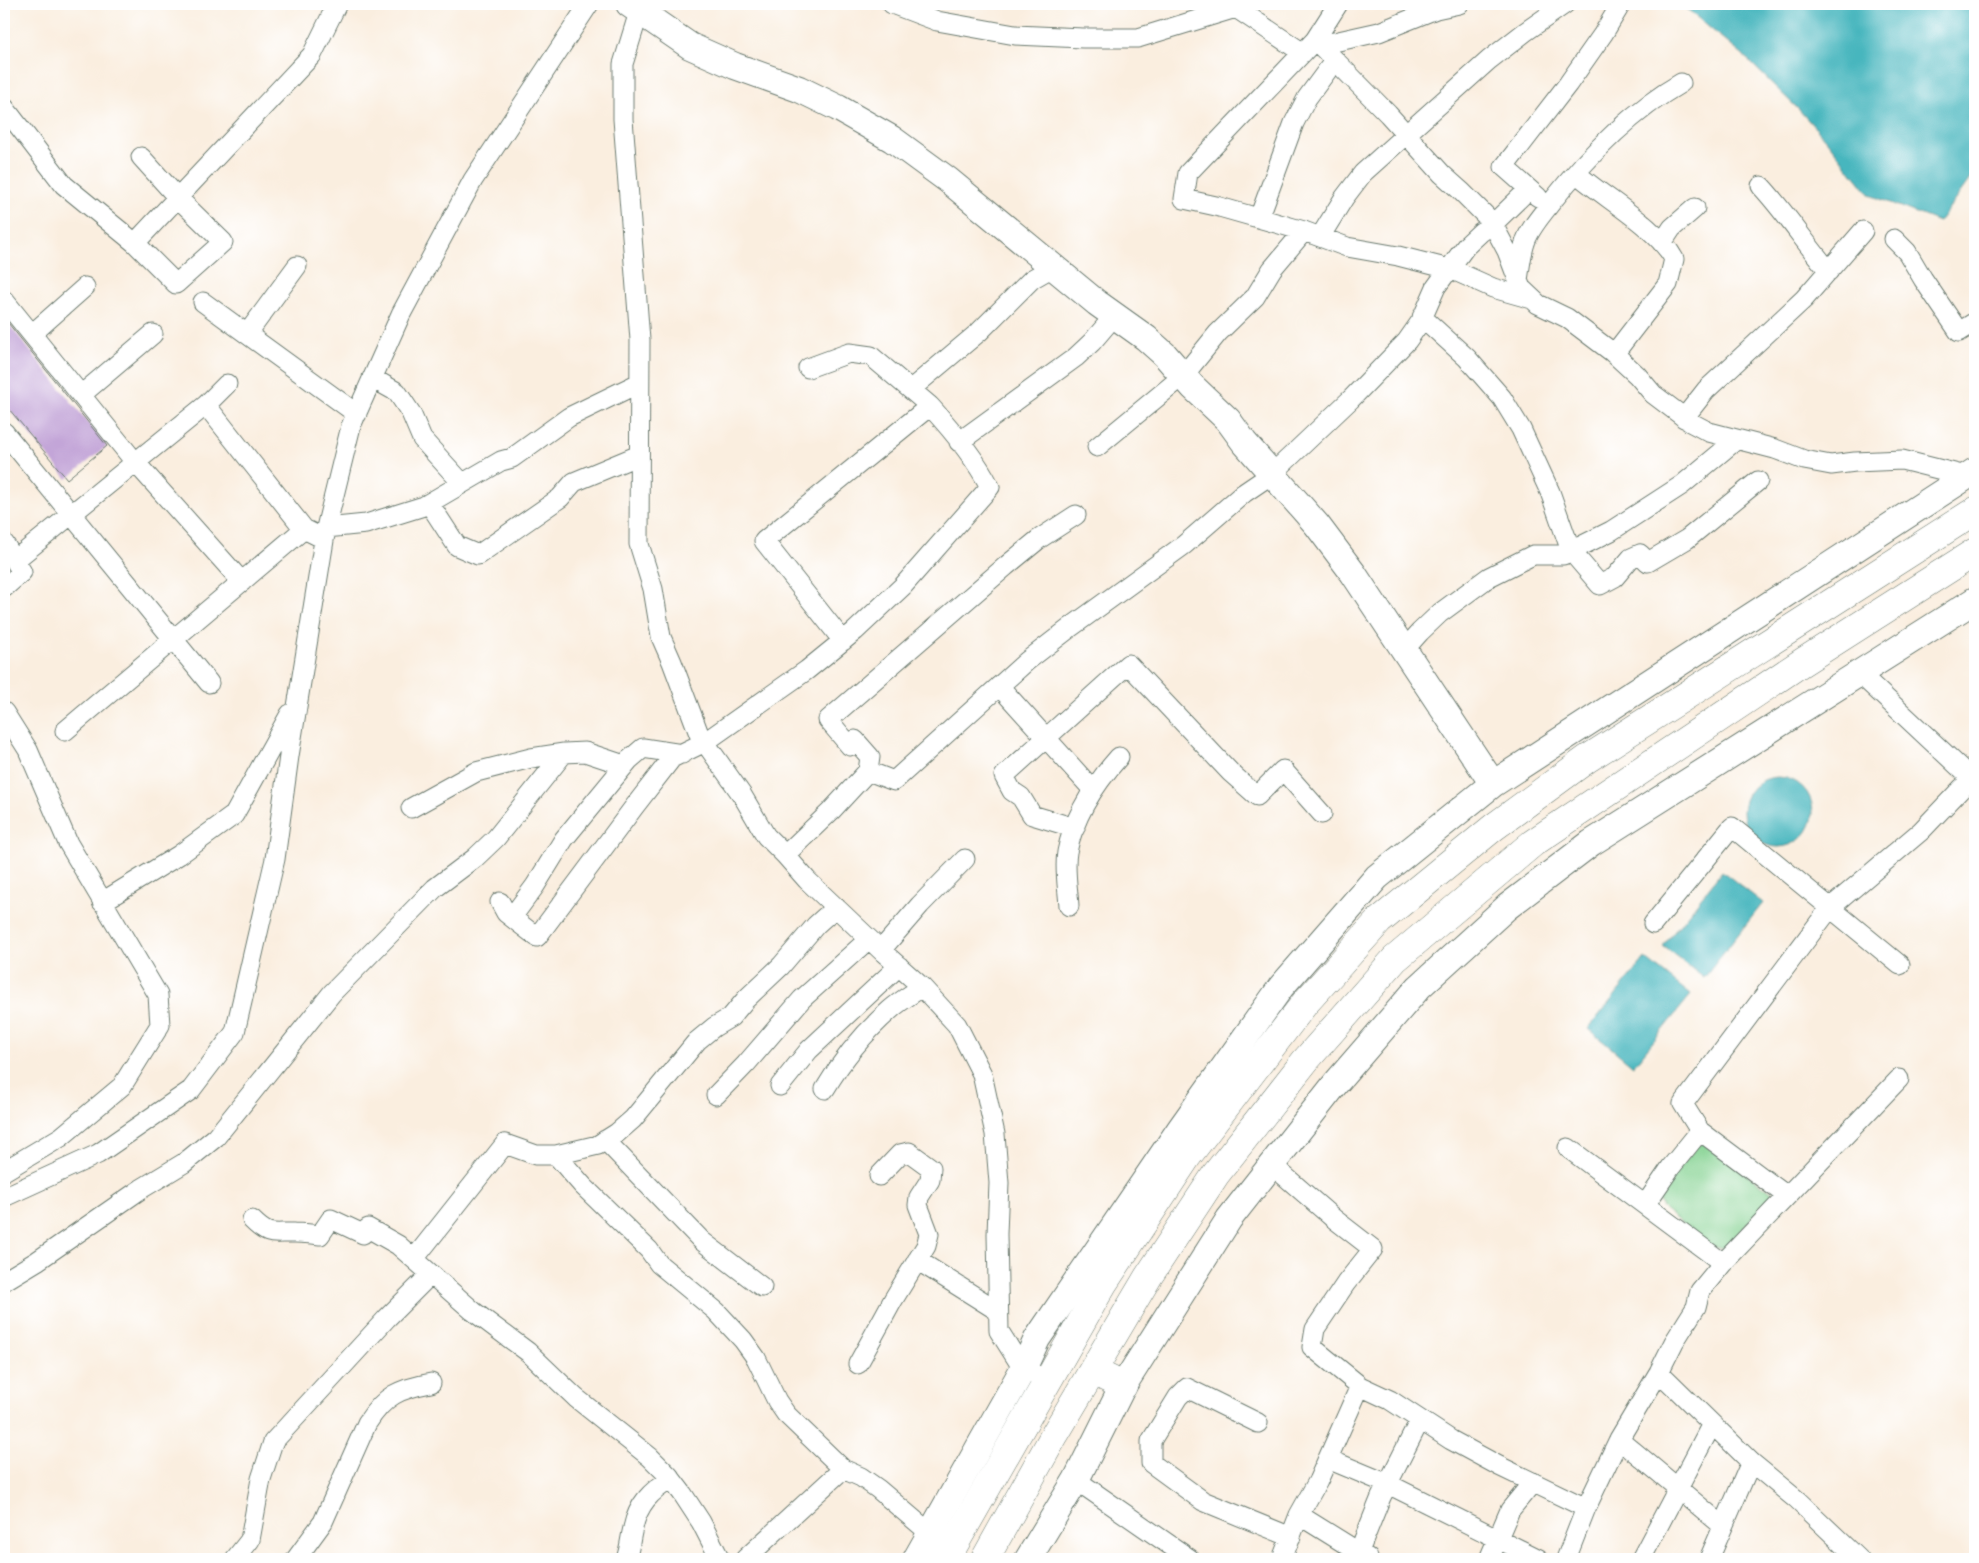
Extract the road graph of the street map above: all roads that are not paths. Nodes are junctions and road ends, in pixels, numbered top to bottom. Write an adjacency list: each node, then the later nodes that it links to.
1 (337, 4): 17 (street)
2 (589, 4): 45 (street)
3 (892, 4): 9 (street)
4 (1338, 4): 9 (street)
5 (1458, 4): 9 (street)
6 (1565, 4): 12 (street)
7 (1621, 4): 16 (street)
8 (634, 8): 28 (street); 47 (street)
9 (1319, 51): 12 (street); 20 (street); 20 (street)
10 (1680, 83): 14 (street)
11 (4, 107): 26 (street)
12 (1406, 134): 21 (street); 23 (street)
13 (141, 157): 17 (street)
14 (1576, 173): 18 (street); 25 (street)
15 (1761, 186): 30 (street)
16 (1529, 189): 18 (street); 21 (street)
17 (178, 198): 26 (street); 26 (street)
18 (1548, 206): 31 (street)
19 (1694, 208): 25 (street)
20 (1259, 218): 23 (street)
21 (1493, 224): 29 (street); 31 (street)
22 (1863, 231): 30 (street)
23 (1312, 234): 29 (street); 44 (street)
24 (1894, 239): 38 (street)
25 (1662, 242): 42 (street)
26 (136, 243)
27 (297, 266): 41 (street)
28 (1053, 267): 36 (street); 48 (street)
29 (1448, 269): 33 (street); 37 (street)
30 (1829, 271): 53 (street)
31 (1518, 282): 33 (street)
32 (84, 287): 39 (street)
33 (1533, 299): 42 (street)
34 (4, 300): 39 (street)
35 (203, 302): 41 (street)
36 (1115, 315): 44 (street); 56 (street)
37 (1422, 317): 60 (street); 71 (street)
38 (1975, 322)
39 (32, 334): 49 (street)
40 (153, 334): 49 (street)
41 (247, 334): 52 (street)
42 (1614, 354): 53 (street)
43 (808, 368): 48 (street)
44 (1183, 376): 57 (street); 60 (street)
45 (372, 378): 52 (street); 63 (street)
46 (227, 384): 50 (street)
47 (639, 384): 58 (street); 63 (street)
48 (911, 389): 51 (street)
49 (81, 395): 59 (street)
50 (206, 405): 59 (street); 68 (street)
51 (930, 406): 56 (street); 78 (street)
52 (357, 414): 69 (street)
53 (1684, 418): 55 (street)
54 (4, 432): 66 (street)
55 (1736, 440): 61 (street); 71 (street)
56 (960, 442): 78 (street)
57 (1097, 447)
58 (639, 455): 64 (street); 87 (street)
59 (135, 462): 66 (street); 74 (street)
60 (1272, 474): 79 (street); 82 (street)
61 (1971, 474): 94 (street)
62 (1758, 481): 71 (street)
63 (462, 483): 64 (street)
64 (429, 503): 69 (street)
65 (1975, 511): 138 (highway)
66 (72, 514): 73 (street); 77 (street)
67 (1076, 515): 92 (street)
68 (304, 529): 69 (street); 74 (street)
69 (325, 534): 83 (street)
70 (4, 543): 73 (street)
71 (1571, 551): 79 (street)
72 (1975, 552): 136 (highway)
73 (15, 560): 75 (street)
74 (242, 582): 77 (street)
75 (4, 588)
76 (1975, 600): 80 (street)
77 (173, 640): 81 (street); 85 (street)
78 (843, 641): 87 (street)
79 (1404, 650): 94 (street)
80 (1859, 673): 93 (street); 120 (street)
81 (209, 683)
82 (999, 686): 86 (street); 92 (street)
83 (298, 695): 101 (street); 124 (street)
84 (4, 712): 101 (street)
85 (65, 731)
86 (1046, 738): 95 (street); 97 (street); 98 (street)
87 (705, 742): 89 (street); 99 (street)
88 (564, 753): 91 (street); 96 (street); 131 (street)
89 (682, 754): 91 (street); 106 (street)
90 (1119, 757): 95 (street)
91 (624, 765): 106 (street)
92 (868, 771): 99 (street)
93 (1974, 779): 105 (street)
94 (1492, 784): 135 (street)
95 (1093, 790): 98 (street)
96 (411, 808)
97 (1322, 814)
98 (1075, 828): 103 (street)
99 (786, 855): 104 (street)
100 (965, 859): 108 (street)
101 (102, 902): 121 (street)
102 (500, 902): 106 (street)
103 (1070, 906)
104 (836, 907): 108 (street); 117 (street)
105 (1830, 908): 107 (street); 109 (street); 116 (street)
106 (512, 917)
107 (1653, 924)
108 (875, 944): 110 (street); 115 (street)
109 (1900, 965)
110 (899, 966): 111 (street); 113 (street)
111 (922, 987): 114 (street); 133 (street)
112 (1899, 1079): 123 (street)
113 (780, 1086)
114 (825, 1089)
115 (716, 1095)
116 (1700, 1131): 123 (street); 125 (street)
117 (605, 1140): 119 (street); 132 (street)
118 (1568, 1148): 125 (street)
119 (556, 1155): 127 (street); 148 (street)
120 (1272, 1165): 140 (street); 141 (street)
121 (4, 1172)
122 (880, 1176): 128 (street)
123 (1787, 1196): 129 (street)
124 (4, 1198)
125 (1645, 1205): 129 (street)
126 (252, 1220): 127 (street)
127 (414, 1259): 130 (street)
128 (917, 1260): 133 (street); 134 (street)
129 (1723, 1263): 137 (street)
130 (431, 1274): 149 (street); 161 (street)
131 (4, 1281)
132 (762, 1287)
133 (998, 1310): 135 (street)
134 (858, 1364)
135 (1023, 1369): 138 (street); 157 (street)
136 (1093, 1371): 140 (highway); 168 (highway)
137 (1659, 1372): 144 (street); 145 (street)
138 (1049, 1381): 167 (highway)
139 (431, 1383): 162 (street)
140 (1123, 1386): 150 (street)
141 (1360, 1386): 142 (street); 146 (street)
142 (1420, 1420): 151 (street); 152 (street)
143 (1258, 1423): 158 (street)
144 (1712, 1424): 147 (street); 153 (street)
145 (1619, 1439): 153 (street); 154 (street)
146 (1328, 1459): 152 (street); 155 (street)
147 (1751, 1462): 156 (street); 177 (street)
148 (843, 1470): 157 (street); 165 (street)
149 (671, 1479): 163 (street); 164 (street)
150 (1076, 1480): 169 (street); 170 (street)
151 (1533, 1482): 154 (street); 159 (street)
152 (1388, 1484): 159 (street); 160 (street)
153 (1678, 1487): 156 (street); 175 (street)
154 (1586, 1508): 174 (street)
155 (1299, 1515): 158 (street); 160 (street)
156 (1723, 1526): 176 (street)
157 (931, 1534): 166 (street)
158 (1291, 1537): 171 (street)
159 (1497, 1539): 172 (street); 173 (street)
160 (1361, 1557)
161 (235, 1559)
162 (296, 1559)
163 (626, 1559)
164 (720, 1559)
165 (745, 1559)
166 (916, 1559)
167 (946, 1559)
168 (985, 1559)
169 (1028, 1559)
170 (1190, 1559)
171 (1282, 1559)
172 (1489, 1559)
173 (1539, 1559)
174 (1566, 1559)
175 (1641, 1559)
176 (1709, 1559)
177 (1859, 1559)

